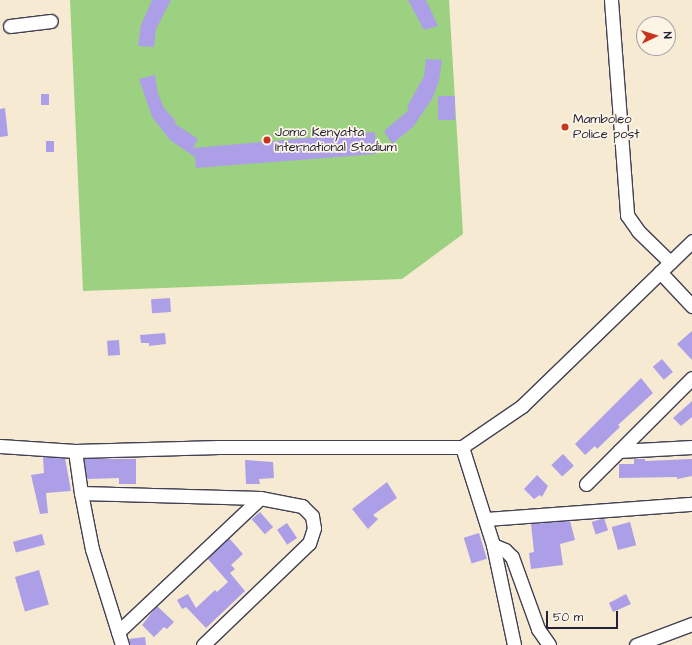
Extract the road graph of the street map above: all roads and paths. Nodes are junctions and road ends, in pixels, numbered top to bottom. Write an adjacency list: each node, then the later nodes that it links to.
1 (611, 0): 5 (street)
2 (51, 21): 3 (street)
3 (10, 26)
4 (692, 241): 5 (street)
5 (670, 262): 6 (street)
6 (660, 272): 7 (street); 10 (street)
7 (692, 306)
8 (692, 378): 13 (street)
9 (0, 446): 12 (street)
10 (462, 447): 12 (street); 18 (street)
11 (692, 447): 13 (street)
12 (75, 451): 15 (street)
13 (619, 451): 14 (street)
14 (586, 484)
15 (81, 494): 16 (street); 21 (street)
16 (260, 498): 21 (street); 23 (street)
17 (692, 504): 18 (street)
18 (486, 519): 19 (street)
19 (493, 545): 24 (street); 25 (street)
20 (692, 624): 26 (street)
21 (118, 632): 22 (street)
22 (122, 645)
23 (203, 645)
24 (514, 645)
25 (549, 645)
26 (636, 645)

